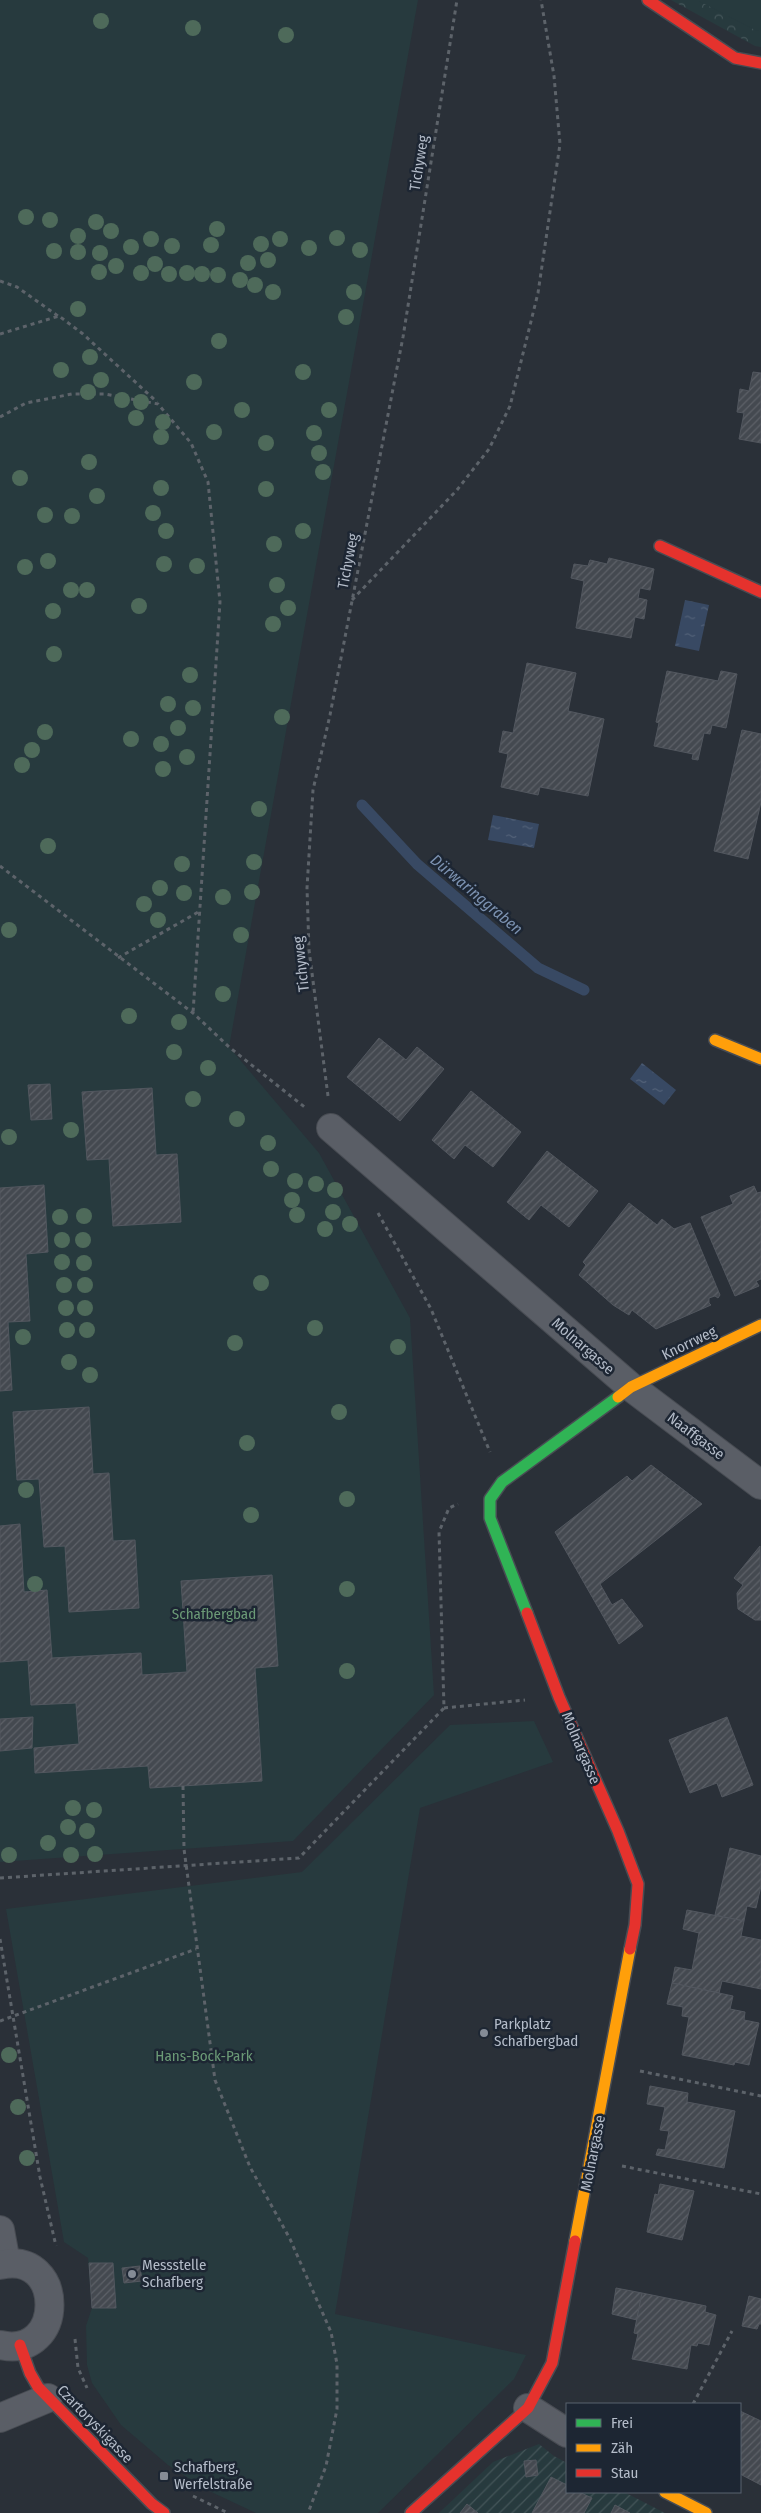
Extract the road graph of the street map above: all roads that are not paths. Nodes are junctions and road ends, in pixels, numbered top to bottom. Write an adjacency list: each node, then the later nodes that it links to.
1 (648, 0): 2 (street)
2 (761, 63)
3 (660, 546): 4 (street)
4 (761, 592)
5 (715, 1040): 6 (street)
6 (761, 1059)
7 (331, 1128): 9 (street, Molnargasse)
8 (761, 1325): 9 (street, Knorrweg)
9 (631, 1388): 10 (street, Naaffgasse); 15 (street, Molnargasse)
10 (761, 1485)
11 (0, 2230): 12 (street)
12 (3, 2264): 13 (street)
13 (10, 2345): 14 (street, Czartoryskigasse)
14 (48, 2398): 16 (street); 19 (street, Czartoryskigasse)
15 (528, 2408): 17 (street); 20 (street, Molnargasse)
16 (0, 2418)
17 (566, 2431)
18 (666, 2493): 21 (street)
19 (164, 2513)
20 (411, 2513)
21 (706, 2513)

